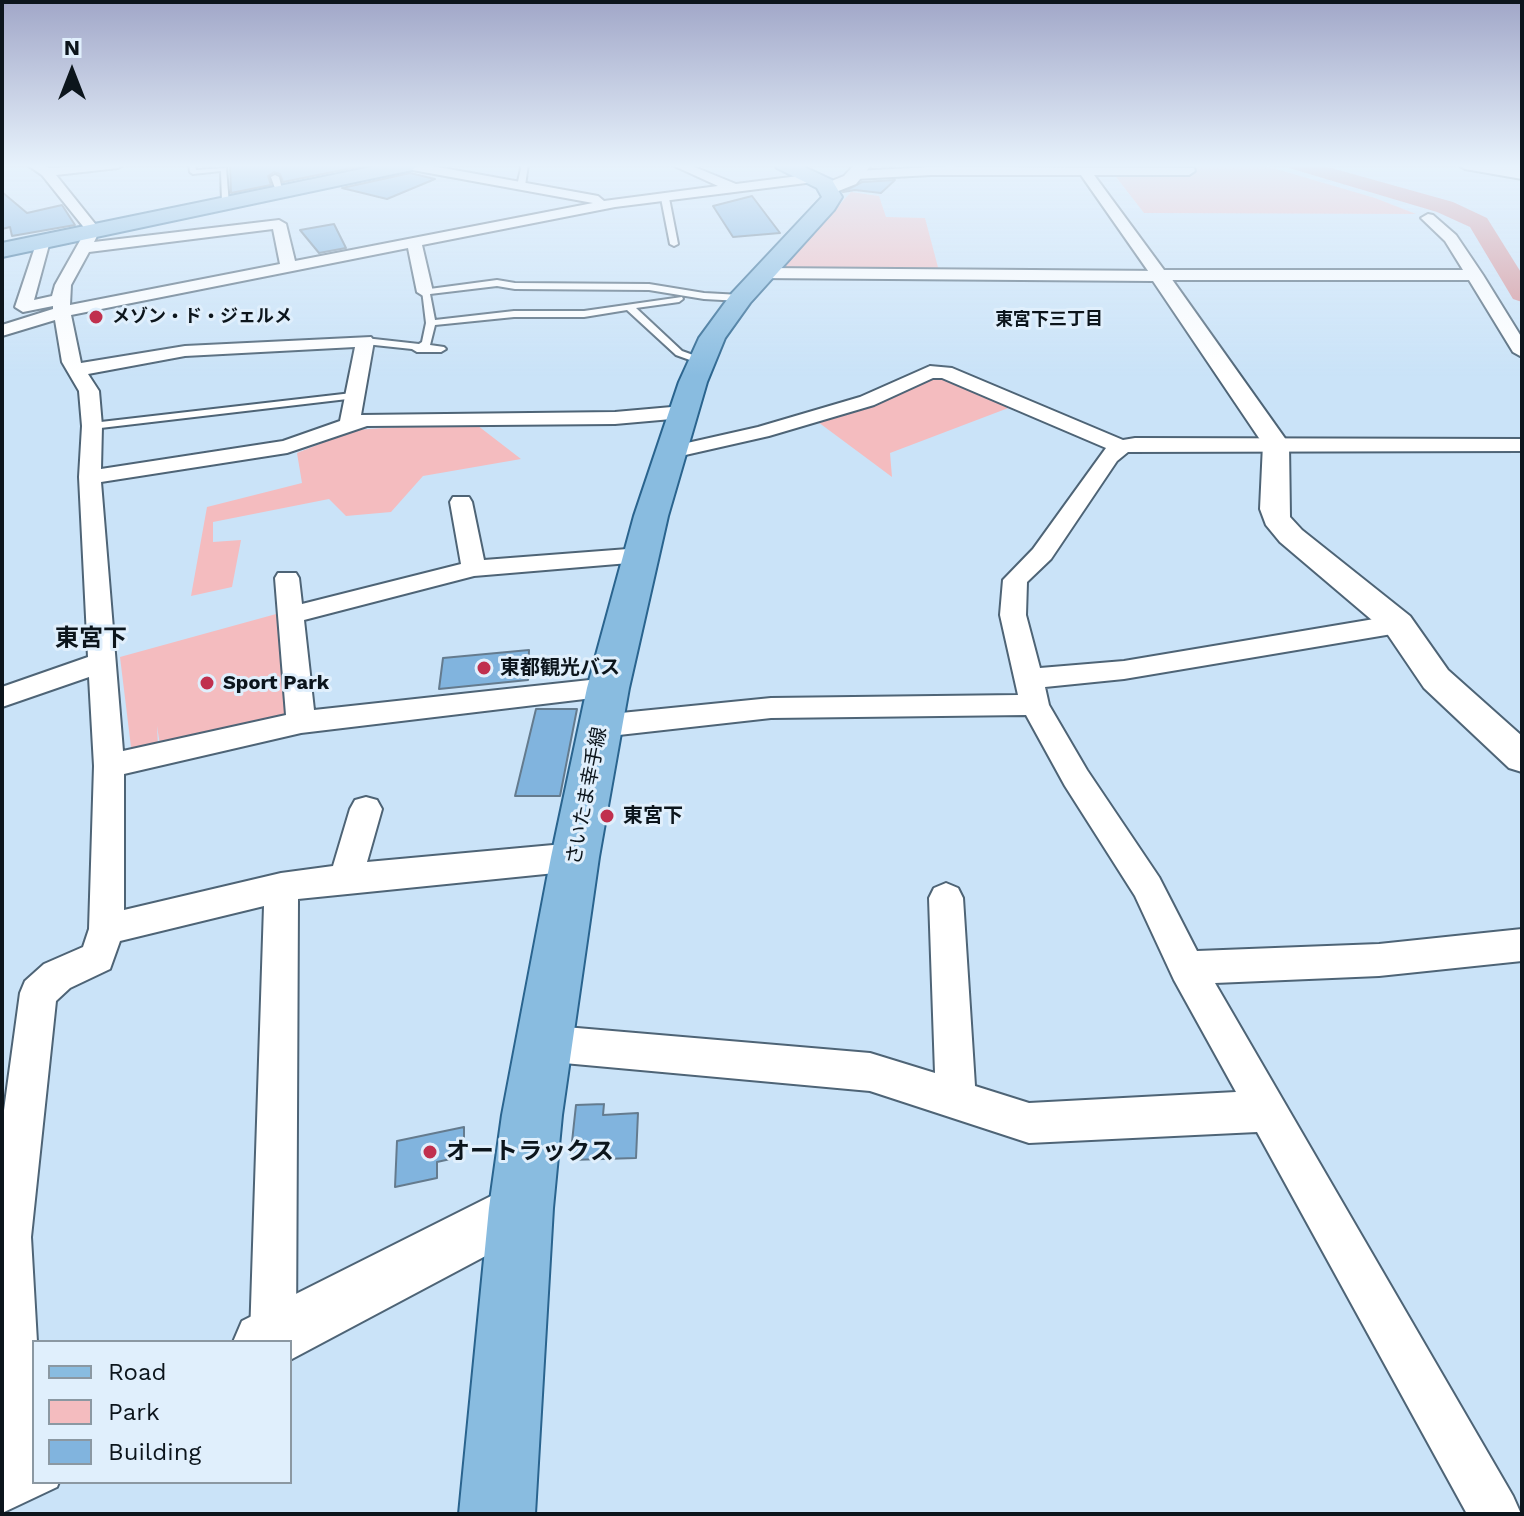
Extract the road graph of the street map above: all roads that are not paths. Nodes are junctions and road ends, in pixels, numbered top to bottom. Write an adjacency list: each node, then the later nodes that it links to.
1 (84, 235): 10 (street)
2 (103, 235): 10 (main road)
3 (152, 235): 10 (street)
4 (281, 235): 15 (street)
5 (451, 235): 12 (street)
6 (672, 235): 13 (lane)
7 (796, 235): 18 (main road, さいたま幸手線)
8 (1130, 235): 16 (street)
9 (1447, 235): 17 (street)
10 (87, 239): 11 (main road); 20 (street)
11 (43, 241): 14 (main road); 20 (street)
12 (414, 242): 15 (street); 19 (street)
13 (674, 244)
14 (2, 250)
15 (288, 267): 20 (street)
16 (1159, 275): 17 (street); 18 (street); 34 (street)
17 (1475, 275): 27 (street)
18 (736, 290): 19 (lane); 21 (lane); 28 (main road, さいたま幸手線)
19 (425, 292): 22 (lane)
20 (61, 306): 23 (street); 29 (street)
21 (628, 306): 22 (lane); 28 (lane)
22 (431, 323): 25 (lane)
23 (2, 331)
24 (365, 341): 25 (lane); 29 (street); 30 (street)
25 (417, 349): 26 (lane)
26 (441, 349)
27 (1522, 352)
28 (701, 361): 33 (main road, さいたま幸手線)
29 (76, 370): 32 (street)
30 (352, 396): 31 (street); 32 (lane)
31 (349, 424): 33 (street); 37 (street)
32 (92, 426): 37 (street)
33 (678, 432): 36 (street); 39 (main road, さいたま幸手線)
34 (1276, 444): 35 (street); 36 (street); 43 (street)
35 (1522, 445)
36 (1121, 447): 45 (street)
37 (90, 477): 44 (street)
38 (461, 502): 40 (street)
39 (641, 555): 40 (street); 47 (main road, さいたま幸手線)
40 (474, 568): 42 (street)
41 (287, 578): 42 (street)
42 (290, 615): 48 (street)
43 (1398, 624): 45 (street); 49 (street)
44 (100, 663): 46 (street); 50 (street)
45 (1032, 692): 47 (street); 58 (street)
46 (2, 697)
47 (604, 707): 48 (street); 52 (main road, さいたま幸手線)
48 (301, 722): 50 (street)
49 (1522, 758)
50 (109, 766): 56 (street)
51 (366, 809): 53 (street)
52 (575, 857): 53 (street); 59 (main road, さいたま幸手線)
53 (346, 878): 54 (street)
54 (281, 887): 56 (street); 63 (street)
55 (946, 898): 60 (street)
56 (106, 929): 64 (street)
57 (1522, 945): 58 (street)
58 (1187, 968): 61 (street)
59 (542, 1043): 60 (street); 62 (main road, さいたま幸手線)
60 (956, 1100): 61 (street)
61 (1268, 1111): 66 (street)
62 (521, 1208): 63 (street); 65 (main road, さいたま幸手線)
63 (268, 1339)
64 (18, 1472)
65 (497, 1514)
66 (1495, 1514)

